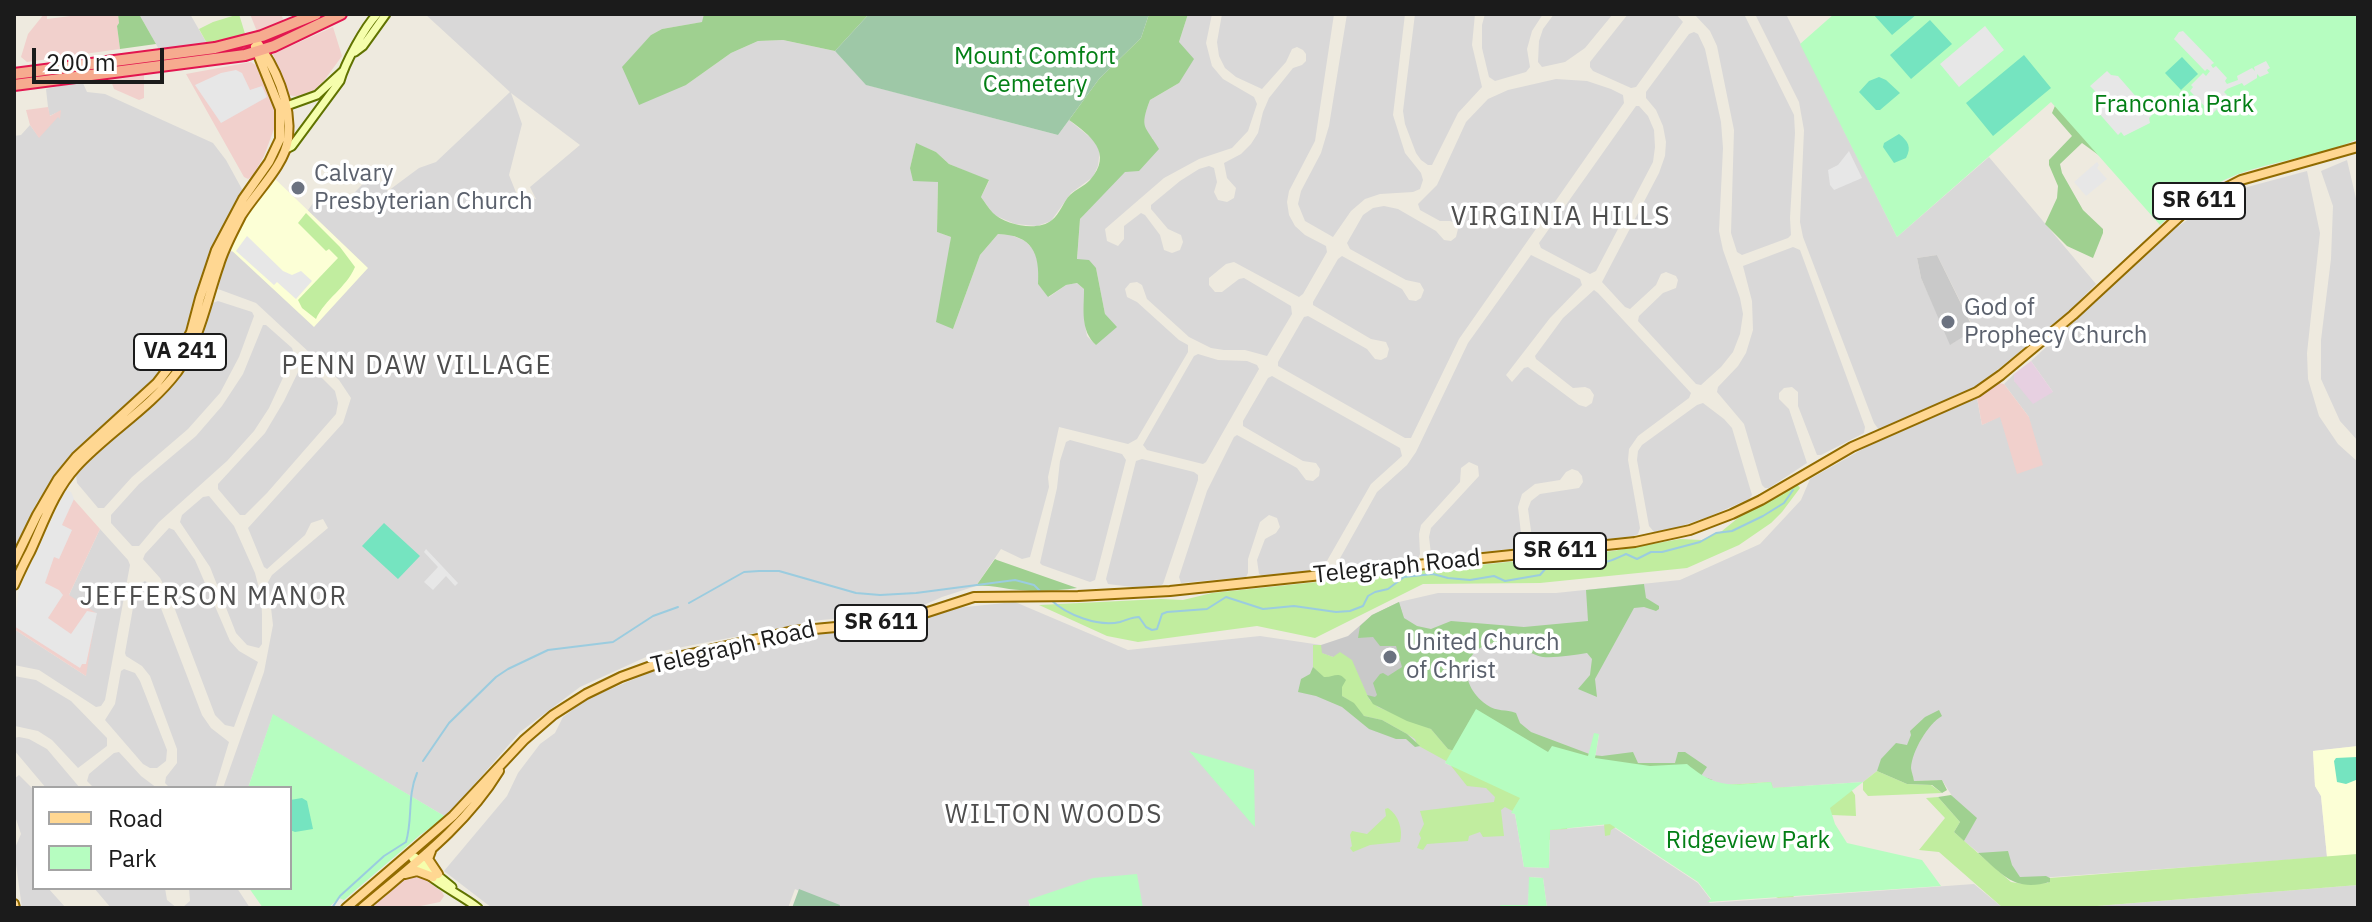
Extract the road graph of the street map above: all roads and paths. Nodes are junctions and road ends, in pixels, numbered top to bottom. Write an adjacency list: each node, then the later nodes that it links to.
1 (316, 14): 5 (highway)
2 (377, 14): 7 (main road)
3 (386, 14): 7 (main road)
4 (340, 15): 6 (highway)
5 (254, 38): 6 (main road, VA 241); 9 (highway)
6 (259, 51): 10 (highway); 11 (main road, VA 241)
7 (354, 53): 8 (main road)
8 (343, 71): 11 (main road); 13 (main road)
9 (14, 74)
10 (14, 85)
11 (284, 107): 13 (main road, VA 241); 14 (main road, VA 241)
12 (2358, 147): 16 (main road, Telegraph Road / SR 611)
13 (286, 149): 15 (main road, VA 241)
14 (14, 562)
15 (15, 578)
16 (505, 761): 17 (main road, Telegraph Road / SR 611); 18 (main road, Telegraph Road / SR 611)
17 (432, 848): 18 (main road, Telegraph Road / SR 611); 19 (main road)
18 (415, 858): 19 (main road); 20 (main road, Telegraph Road / SR 611); 22 (main road, Telegraph Road / SR 611)
19 (436, 876): 20 (main road); 24 (main road)
20 (388, 885): 21 (main road, Telegraph Road / SR 611)
21 (370, 904): 23 (main road, Telegraph Road / SR 611)
22 (346, 908)
23 (362, 908)
24 (478, 908)

